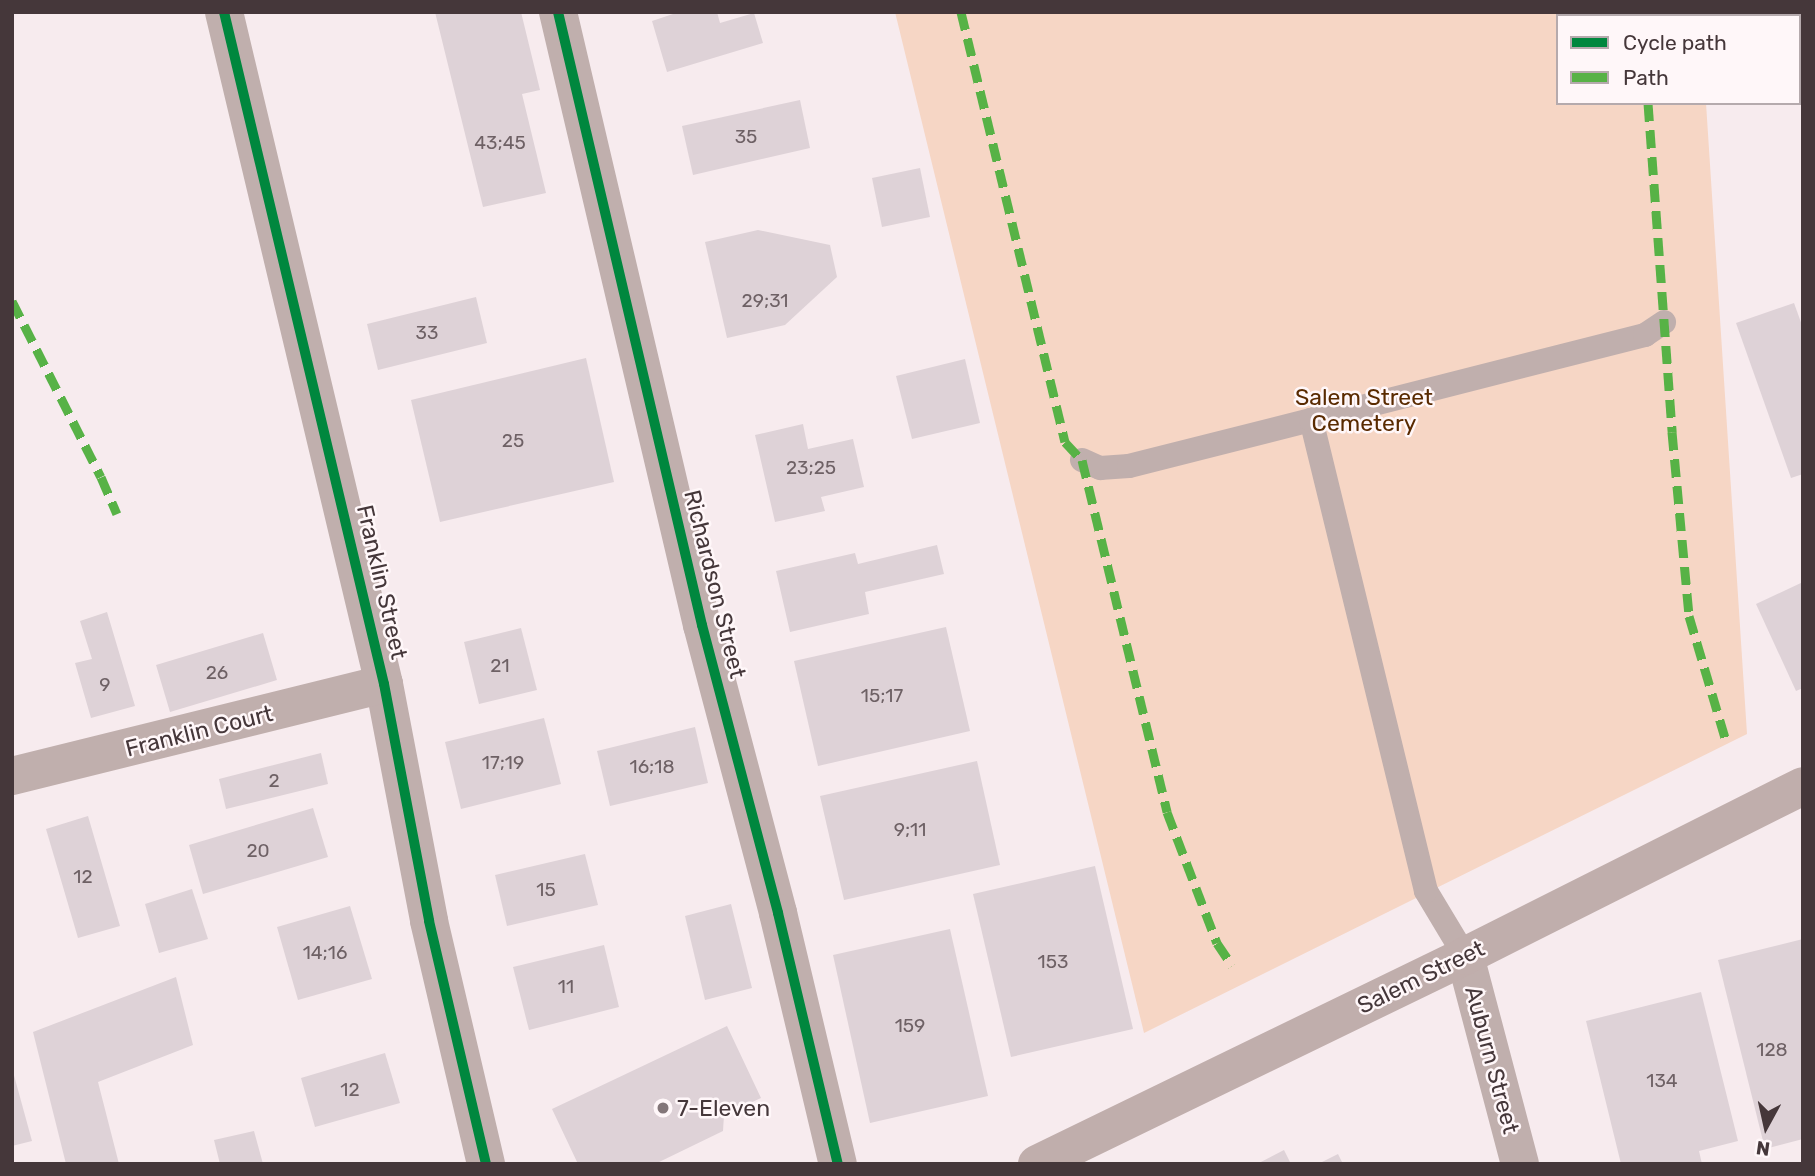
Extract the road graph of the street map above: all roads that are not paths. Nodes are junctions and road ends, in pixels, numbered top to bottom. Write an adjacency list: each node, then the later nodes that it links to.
1 (224, 12): 6 (street, Franklin Street)
2 (558, 12): 11 (street, Richardson Street)
3 (1664, 321): 4 (lane)
4 (1311, 420): 5 (lane); 9 (lane)
5 (1082, 460)
6 (384, 684): 7 (street, Franklin Court); 10 (street, Franklin Street)
7 (12, 776)
8 (1803, 786): 9 (main road, Salem Street)
9 (1465, 956): 12 (main road, Salem Street); 13 (street, Auburn Street)
10 (486, 1164)
11 (838, 1164)
12 (1037, 1164)
13 (1520, 1164)

